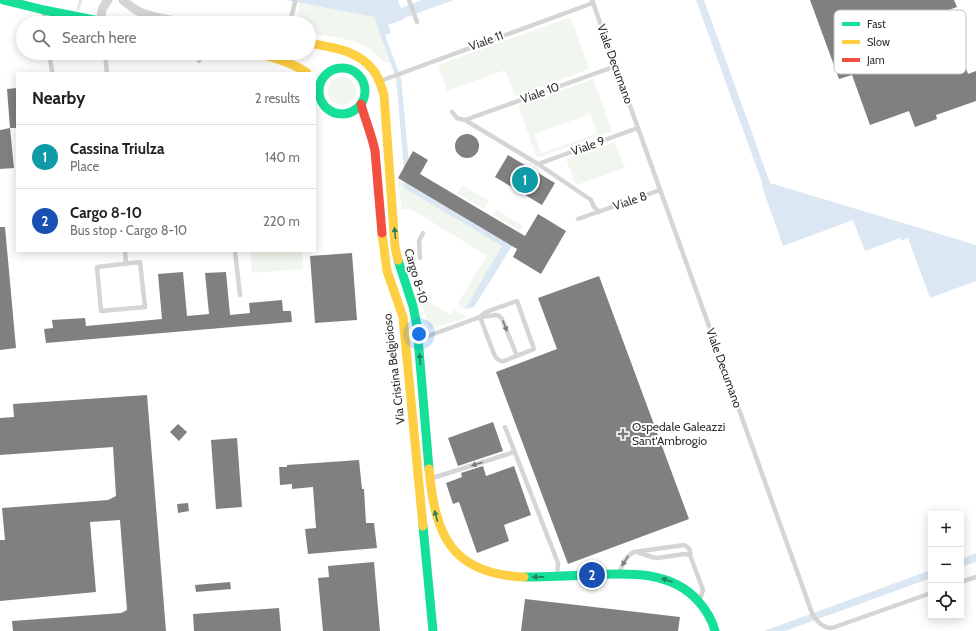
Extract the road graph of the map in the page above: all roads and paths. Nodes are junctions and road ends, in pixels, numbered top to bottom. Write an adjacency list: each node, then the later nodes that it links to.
1 (3, 0): 7 (street)
2 (108, 0): 10 (street)
3 (123, 0): 11 (street)
4 (294, 0): 12 (lane)
5 (409, 0): 13 (lane)
6 (593, 1): 18 (lane, Viale Decumano); 23 (lane, Viale 11)
7 (44, 10): 8 (lane); 9 (street)
8 (45, 16)
9 (67, 16)
10 (102, 16)
11 (154, 16)
12 (292, 16)
13 (416, 22)
14 (316, 44): 23 (street, Cargo 8-10)
15 (50, 60): 20 (lane)
16 (106, 60): 21 (lane)
17 (282, 60): 19 (street)
18 (616, 66): 29 (lane, Viale 10); 31 (lane, Viale Decumano)
19 (303, 70): 22 (street)
20 (52, 71)
21 (107, 72)
22 (330, 72): 25 (street); 26 (street)
23 (380, 81): 43 (street, Cargo 8-10, one-way to 23)
24 (316, 84): 25 (street)
25 (320, 94): 28 (street)
26 (361, 104): 28 (street); 30 (street, Via Cristina Belgioioso)
27 (452, 112): 29 (lane)
28 (344, 114): 30 (street)
29 (465, 120): 32 (lane)
30 (368, 128): 56 (street, Via Cristina Belgioioso)
31 (638, 128): 32 (lane, Viale 9); 33 (lane, Viale Decumano)
32 (538, 164): 34 (lane)
33 (660, 190): 34 (lane, Viale 8); 54 (lane, Viale Decumano)
34 (599, 212): 35 (lane, Viale 8)
35 (578, 219)
36 (423, 233): 39 (lane)
37 (124, 252): 40 (lane)
38 (235, 252): 41 (lane)
39 (420, 258)
40 (126, 264): 40 (lane)
41 (240, 295)
42 (480, 317): 43 (lane); 44 (lane, one-way to 44); 44 (lane); 44 (lane)
43 (418, 339): 47 (street, Cargo 8-10, one-way to 43)
44 (516, 356)
45 (505, 427): 46 (lane)
46 (514, 452): 47 (lane, one-way to 47); 51 (lane)
47 (430, 478): 51 (street, Cargo 8-10, one-way to 47)
48 (634, 552): 49 (lane); 49 (lane); 50 (lane, one-way to 50)
49 (690, 555): 55 (lane)
50 (619, 573): 51 (street, Cargo 8-10); 55 (street, Cargo 8-10, one-way to 50)
51 (558, 576)
52 (976, 577): 53 (lane)
53 (964, 581)
54 (928, 594)
55 (699, 601): 57 (street, Cargo 8-10)
56 (433, 631)
57 (715, 631)

